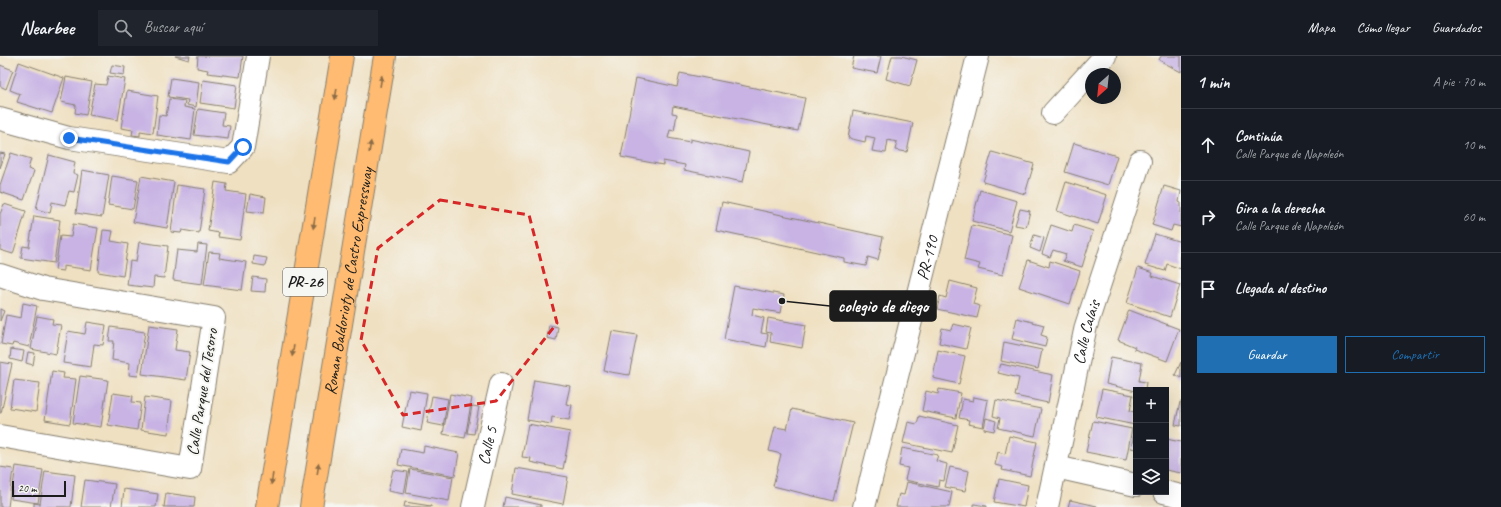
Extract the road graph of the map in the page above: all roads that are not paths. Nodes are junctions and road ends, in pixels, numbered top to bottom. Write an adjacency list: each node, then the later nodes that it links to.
1 (258, 56): 7 (street)
2 (342, 56): 16 (highway, PR-26, one-way to 16)
3 (385, 56): 17 (highway, Roman Baldorioty de Castro Expressway / PR-26, one-way to 3)
4 (978, 56): 19 (street, PR-190 / PR-190)
5 (1105, 56): 6 (street)
6 (1053, 113)
7 (0, 119)
8 (1140, 161): 12 (street, Calle Calais)
9 (0, 276): 11 (street, Calle Parque del Tesoro)
10 (501, 384): 18 (street, Calle 5)
11 (0, 436)
12 (1056, 467): 13 (street); 20 (street, Calle Calais)
13 (1133, 485)
14 (1169, 493): 15 (street)
15 (1181, 496)
16 (267, 507)
17 (312, 507)
18 (473, 507)
19 (864, 507)
20 (1047, 507)

